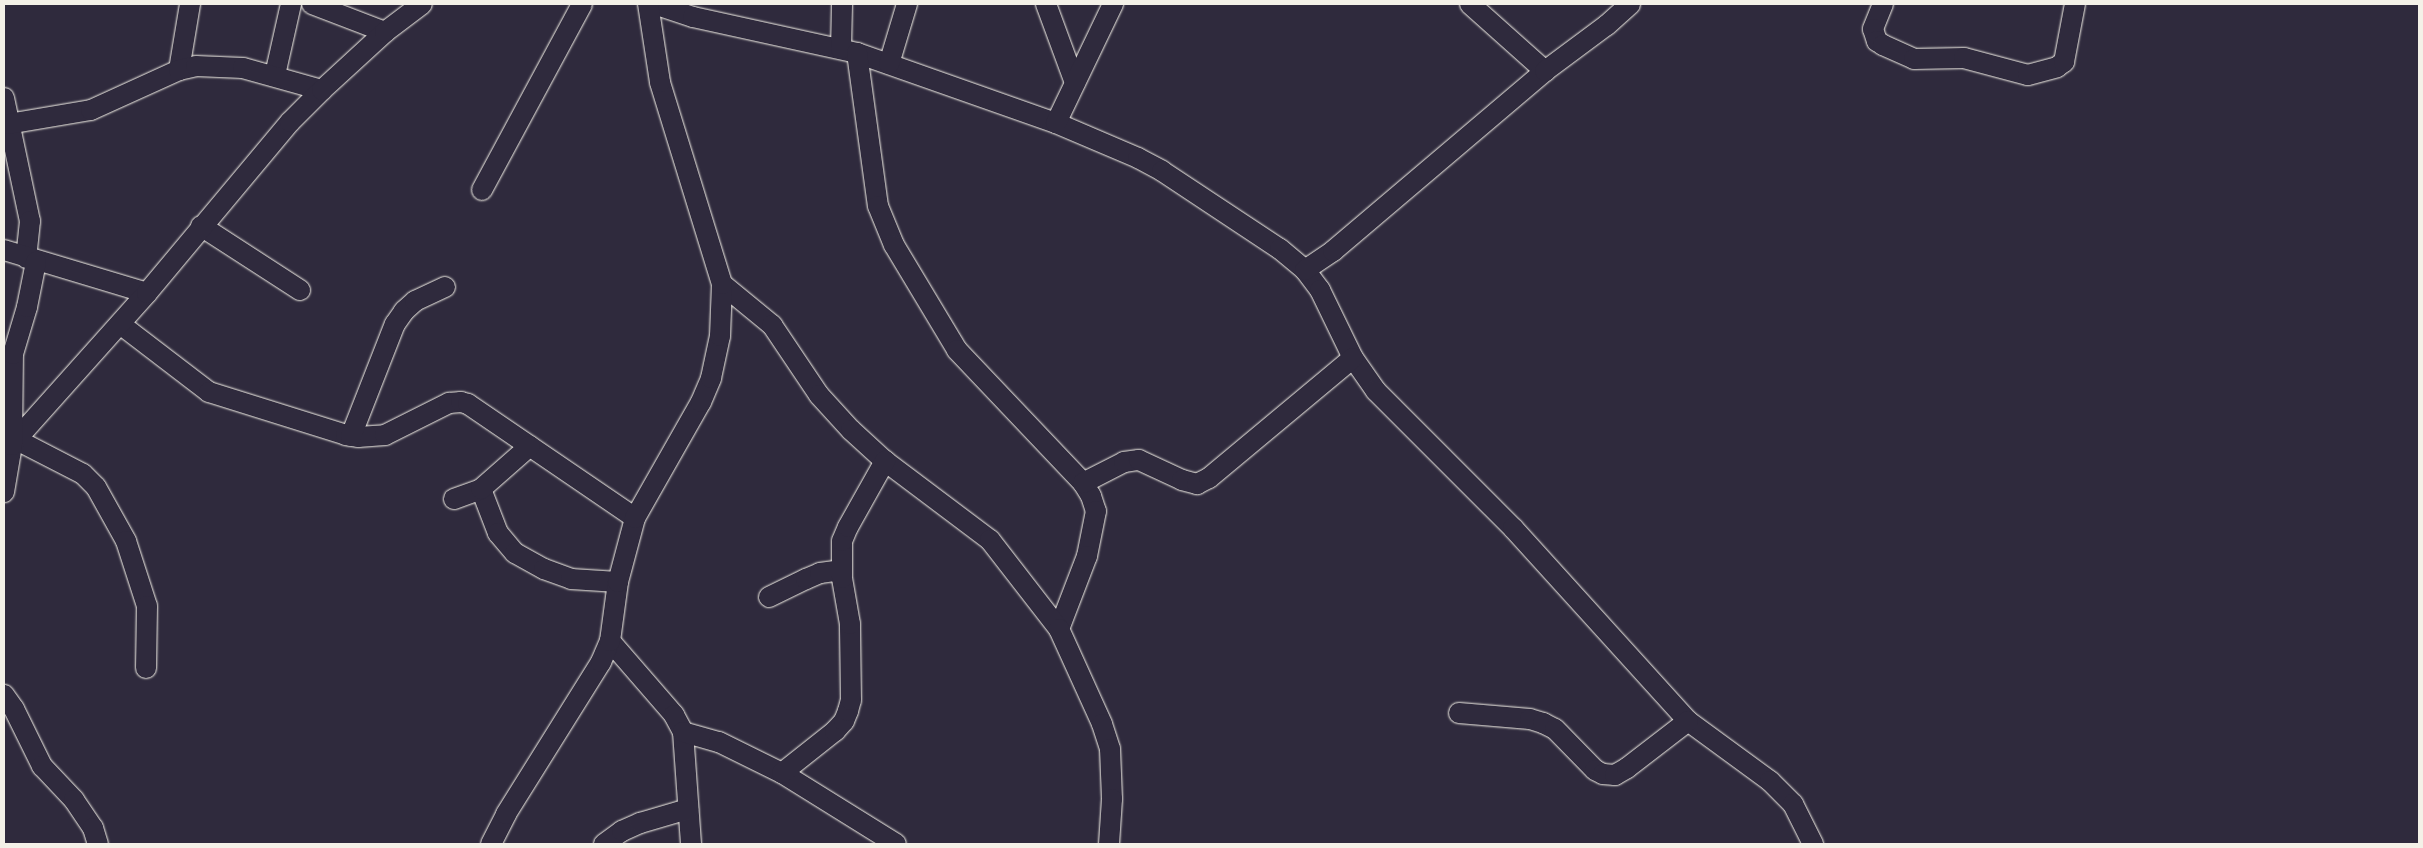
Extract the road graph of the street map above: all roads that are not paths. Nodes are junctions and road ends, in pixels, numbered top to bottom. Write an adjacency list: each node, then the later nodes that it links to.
1 (190, 4): 19 (street)
2 (291, 4): 21 (street)
3 (312, 4): 16 (street)
4 (422, 4): 16 (street)
5 (582, 4): 27 (street)
6 (648, 4): 32 (street)
7 (654, 4): 17 (street)
8 (842, 4): 17 (street)
9 (907, 4): 18 (street)
10 (1046, 4): 22 (street)
11 (1114, 4): 22 (street)
12 (1470, 4): 20 (street)
13 (1630, 4): 20 (street)
14 (1883, 4): 15 (street)
15 (2075, 4)
16 (385, 32): 23 (street)
17 (849, 51): 18 (street); 42 (street)
18 (889, 64): 25 (street)
19 (180, 70): 21 (street); 26 (street)
20 (1545, 71): 31 (street)
21 (275, 75): 23 (street)
22 (1075, 83): 25 (street)
23 (322, 90): 28 (street)
24 (4, 98): 26 (street)
25 (1056, 123): 31 (street)
26 (8, 124): 30 (street)
27 (482, 190)
28 (201, 226): 34 (street); 35 (street)
29 (4, 250): 30 (street)
30 (31, 260): 35 (street); 39 (street)
31 (1305, 270): 37 (street)
32 (722, 284): 41 (street); 46 (street)
33 (445, 287): 38 (street)
34 (300, 290)
35 (147, 293): 36 (street)
36 (120, 324): 38 (street); 39 (street)
37 (1353, 358): 42 (street); 55 (street)
38 (351, 436): 40 (street)
39 (11, 446): 44 (street); 52 (street)
40 (530, 446): 43 (street); 46 (street)
41 (885, 461): 47 (street); 50 (street)
42 (1083, 484): 50 (street)
43 (481, 489): 45 (street); 48 (street)
44 (4, 492)
45 (454, 499)
46 (635, 518): 48 (street)
47 (841, 570): 49 (street); 57 (street)
48 (618, 582): 51 (street)
49 (769, 597)
50 (1059, 629): 64 (street)
51 (610, 641): 56 (street); 60 (street)
52 (146, 668)
53 (4, 695): 59 (street)
54 (1459, 713): 55 (street)
55 (1688, 721): 65 (street)
56 (683, 732): 57 (street); 58 (street)
57 (782, 773): 63 (street)
58 (688, 809): 61 (street); 62 (street)
59 (98, 844)
60 (491, 844)
61 (604, 844)
62 (690, 844)
63 (896, 844)
64 (1109, 844)
65 (1813, 844)

